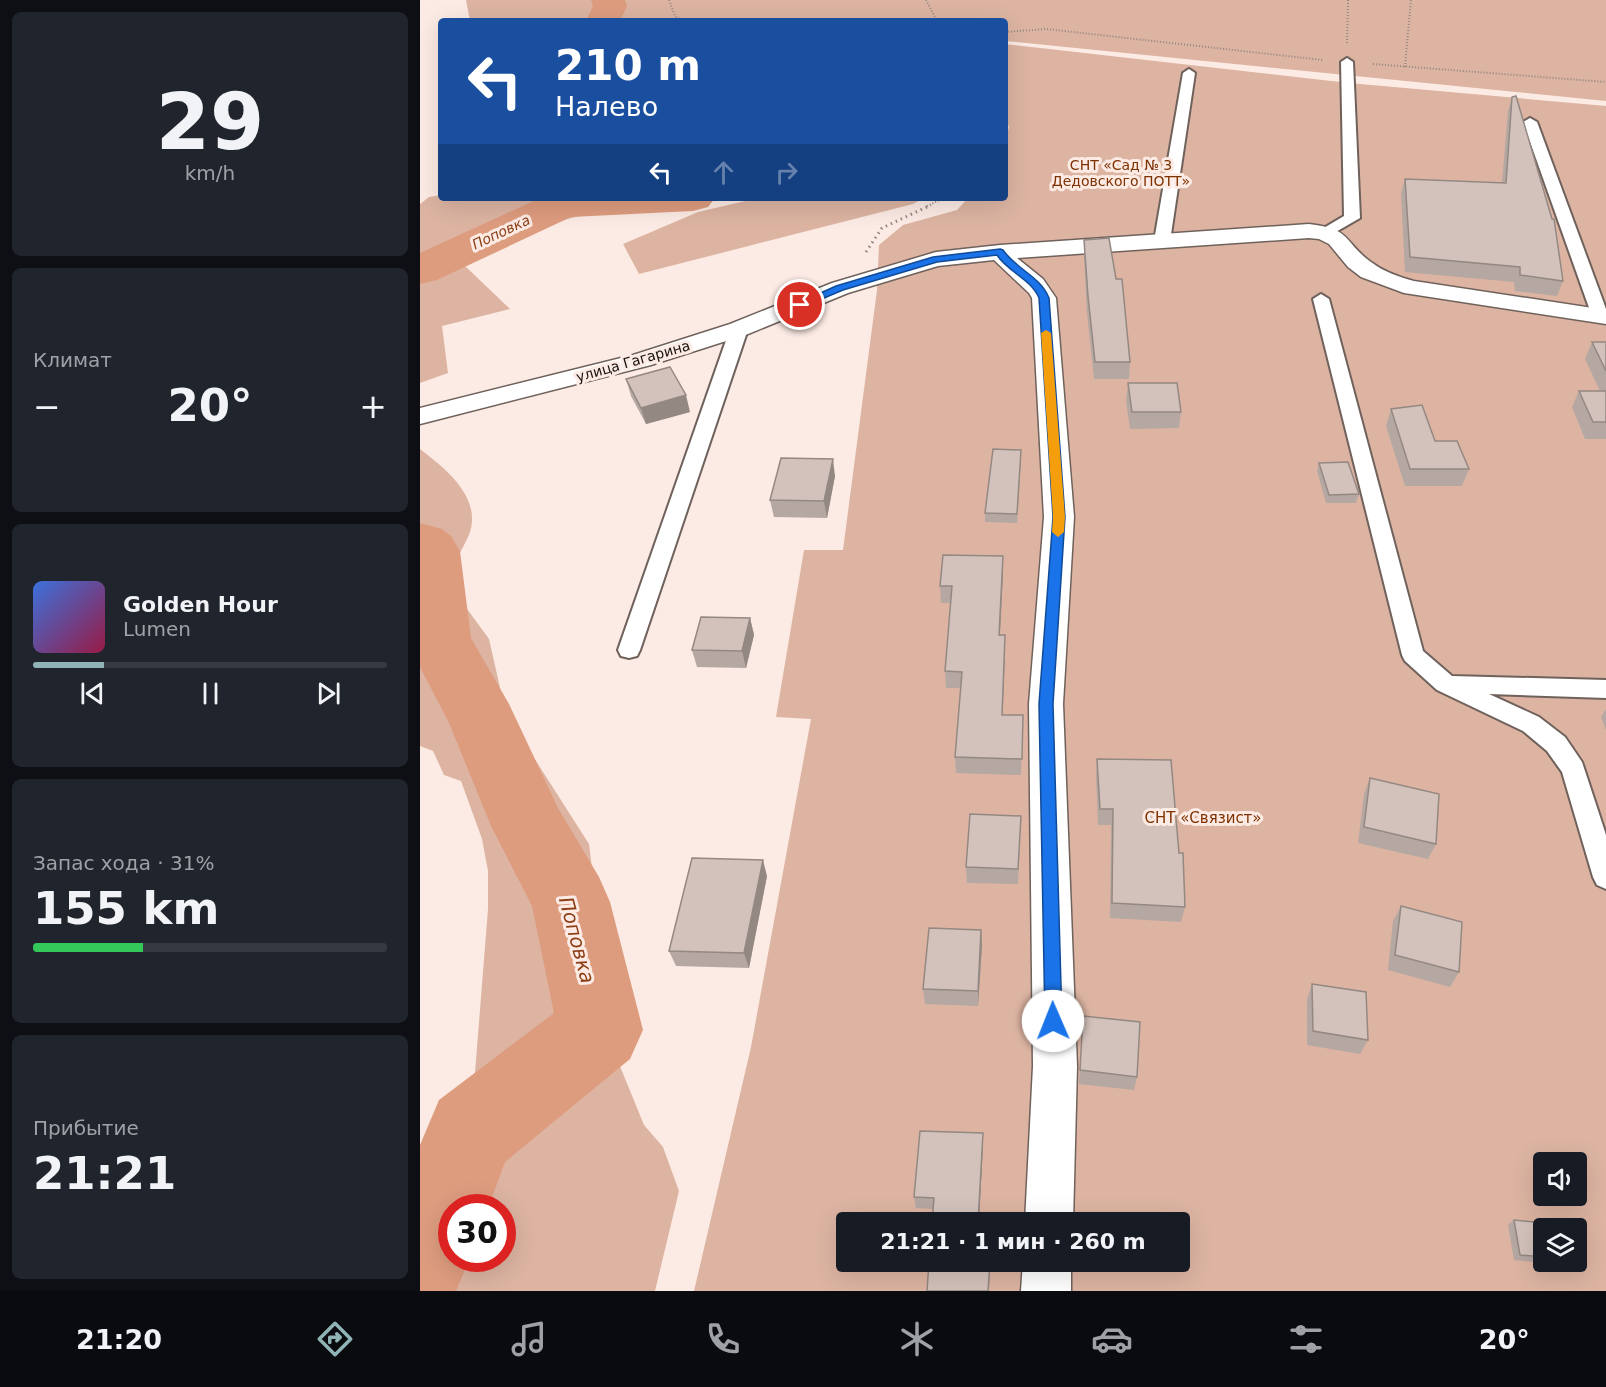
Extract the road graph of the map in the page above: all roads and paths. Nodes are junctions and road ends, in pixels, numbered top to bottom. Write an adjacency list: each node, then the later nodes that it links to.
1 (669, 0): 5 (path)
2 (926, 0): 6 (path)
3 (1348, 0): 8 (path)
4 (1411, 0): 9 (path)
5 (678, 18)
6 (936, 18)
7 (1008, 32): 8 (path)
8 (1347, 62): 9 (path); 14 (lane)
9 (1405, 67): 11 (path)
10 (1189, 73): 15 (lane)
11 (1606, 82)
12 (1530, 123): 19 (lane)
13 (938, 201): 17 (path)
14 (1327, 232): 15 (street, улица Гагарина); 19 (street)
15 (1162, 241): 16 (street, улица Гагарина)
16 (1000, 252): 17 (street, улица Гагарина); 26 (street)
17 (840, 288): 20 (street, улица Гагарина)
18 (1321, 299): 23 (lane)
19 (1603, 317)
20 (739, 329): 21 (street, улица Гагарина); 22 (lane)
21 (420, 416)
22 (629, 650)
23 (1445, 684): 24 (lane); 25 (lane)
24 (1606, 689)
25 (1606, 877)
26 (1048, 1212)
27 (1047, 1272): 28 (street)
28 (1046, 1291)

